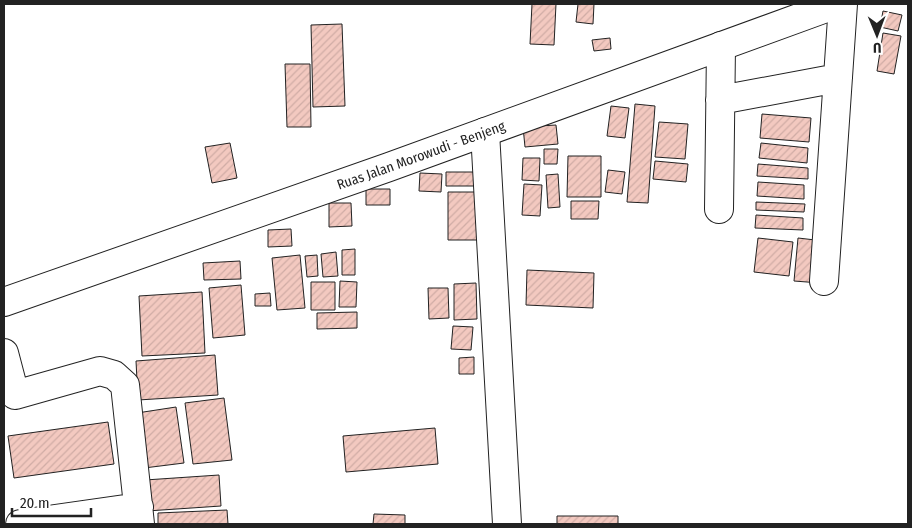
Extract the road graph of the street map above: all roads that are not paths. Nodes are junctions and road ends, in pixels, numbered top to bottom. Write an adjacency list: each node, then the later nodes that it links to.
1 (837, 4): 3 (main road, Ruas Jalan Morowudi - Benjeng)
2 (844, 4): 4 (main road)
3 (721, 46): 5 (main road); 6 (main road, Ruas Jalan Morowudi - Benjeng)
4 (838, 78): 5 (main road); 8 (main road)
5 (720, 100): 7 (main road)
6 (485, 132): 9 (main road, Ruas Jalan Morowudi - Benjeng); 14 (main road)
7 (719, 208)
8 (824, 281)
9 (4, 302)
10 (4, 353): 11 (main road)
11 (9, 396): 12 (main road)
12 (139, 516): 13 (main road)
13 (20, 524)
14 (507, 524)

